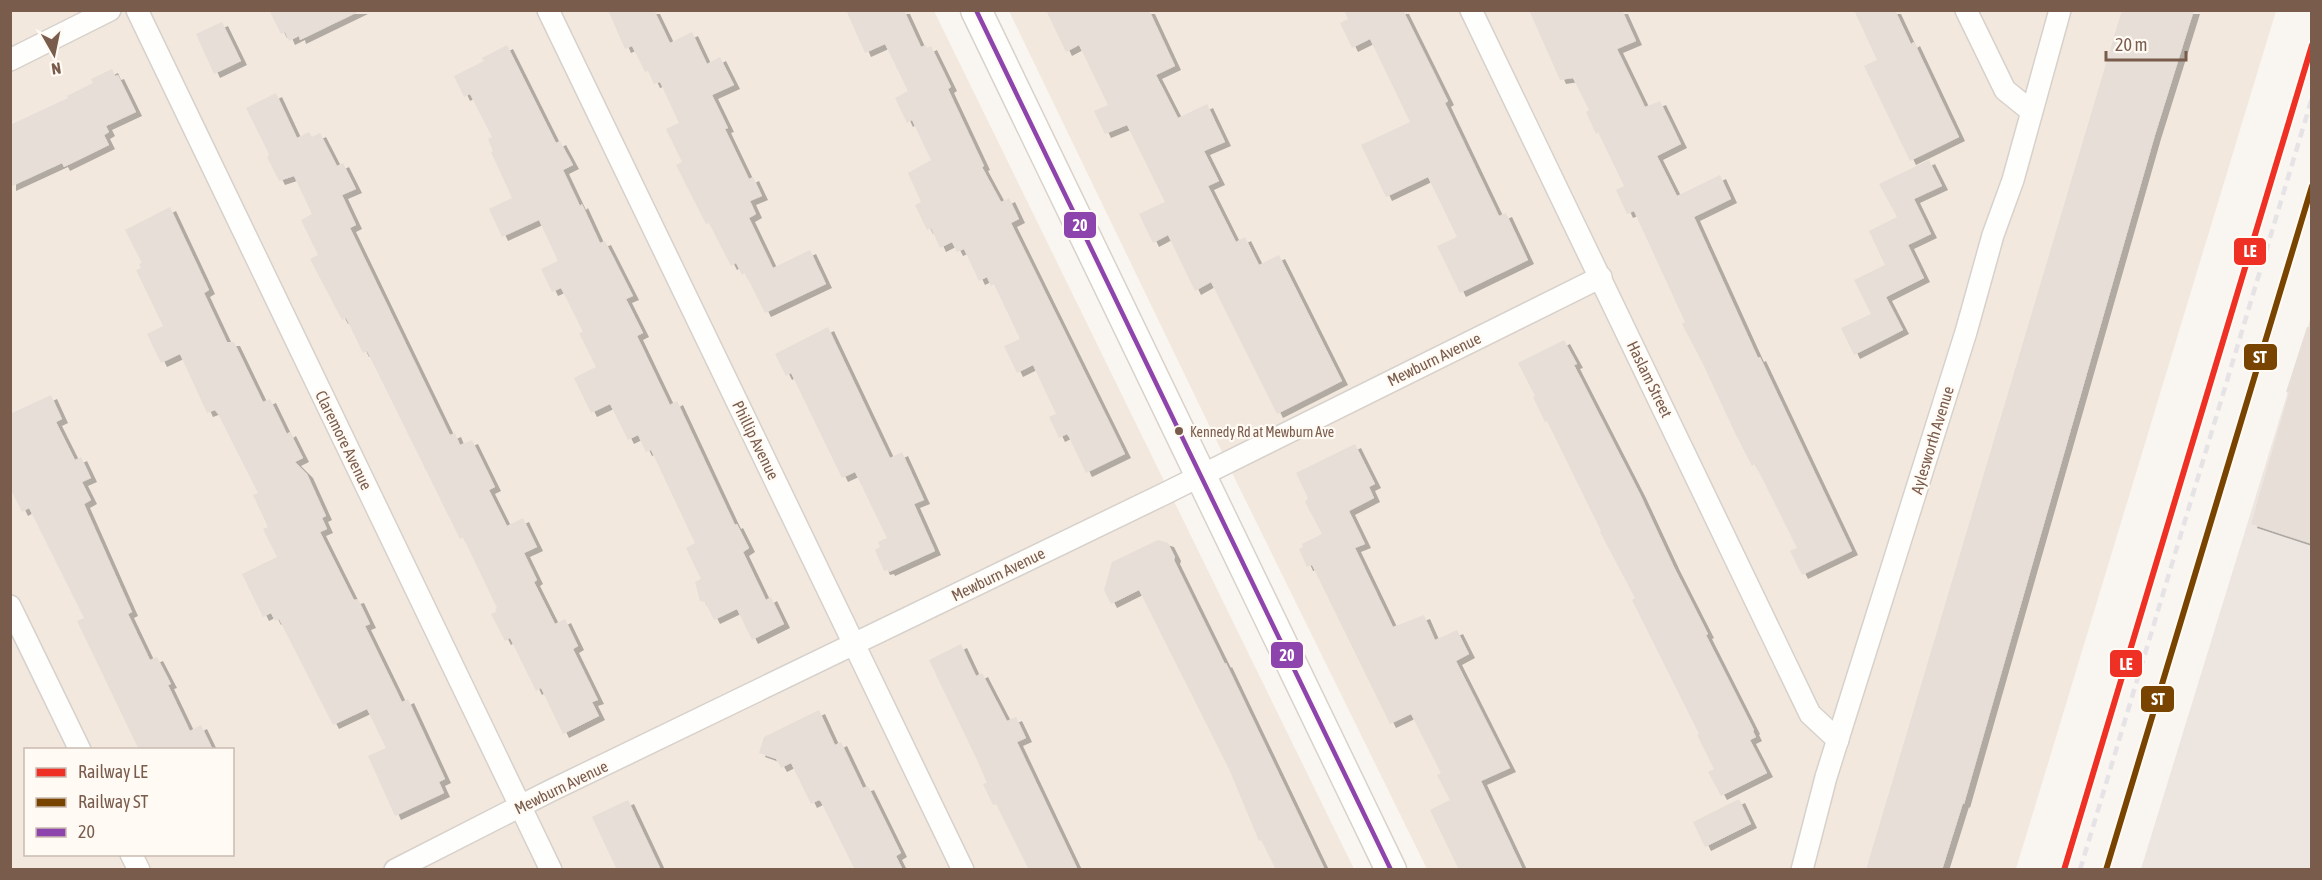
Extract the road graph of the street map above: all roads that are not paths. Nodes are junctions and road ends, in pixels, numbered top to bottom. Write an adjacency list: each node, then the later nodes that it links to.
1 (110, 10): 8 (street)
2 (137, 10): 16 (street, Claremore Avenue)
3 (548, 10): 13 (street, Phillip Avenue)
4 (976, 10): 11 (street)
5 (1471, 10): 10 (street, Haslam Street)
6 (1966, 10): 9 (street)
7 (2060, 10): 9 (street, Aylesworth Avenue)
8 (10, 60)
9 (2031, 111): 14 (street, Aylesworth Avenue)
10 (1601, 277): 11 (street, Mewburn Avenue); 14 (street, Haslam Street)
11 (1201, 475): 13 (street, Mewburn Avenue); 22 (street)
12 (10, 606): 15 (street)
13 (854, 643): 16 (street, Mewburn Avenue); 21 (street, Phillip Avenue)
14 (1838, 740): 23 (street, Aylesworth Avenue)
15 (79, 748)
16 (520, 806): 19 (street, Mewburn Avenue); 20 (street, Claremore Avenue)
17 (132, 856): 18 (street)
18 (139, 870)
19 (395, 870)
20 (551, 870)
21 (963, 870)
22 (1391, 870)
23 (1802, 870)

